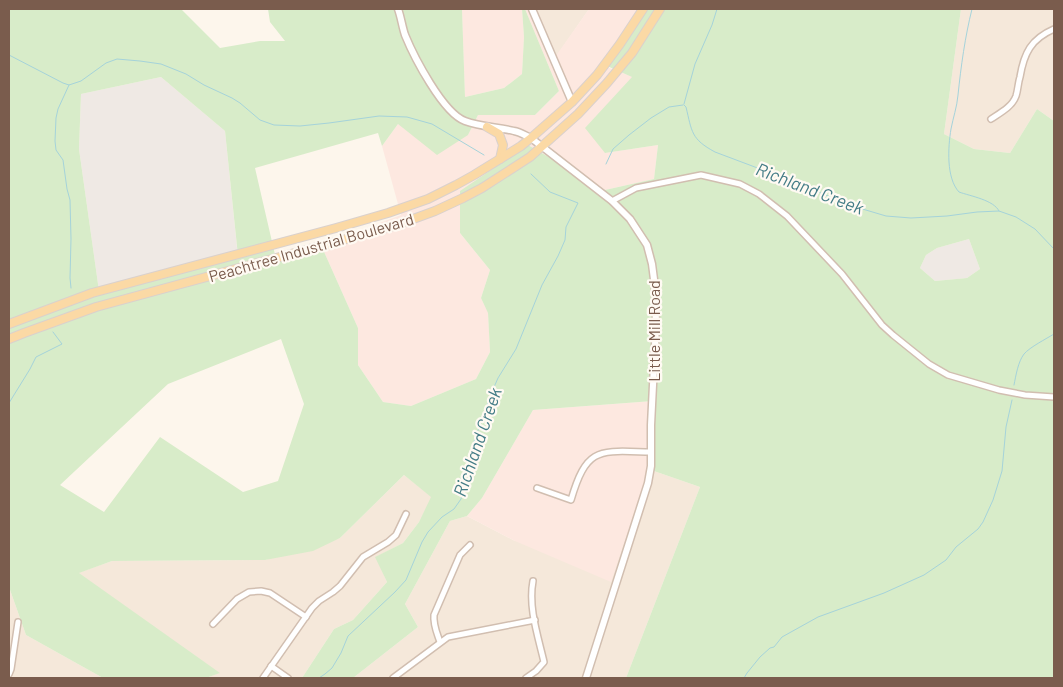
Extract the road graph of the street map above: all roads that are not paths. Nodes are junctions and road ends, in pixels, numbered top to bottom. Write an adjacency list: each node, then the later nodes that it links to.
1 (398, 9): 8 (street, Little Mill Road)
2 (532, 9): 6 (street)
3 (643, 9): 6 (main road, Peachtree Industrial Boulevard)
4 (660, 9): 10 (main road, Peachtree Industrial Boulevard)
5 (1054, 29): 7 (street)
6 (572, 102): 9 (main road, Peachtree Industrial Boulevard)
7 (991, 119)
8 (487, 126): 9 (street, Little Mill Road); 11 (main road)
9 (531, 138): 10 (street, Little Mill Road); 11 (main road, Peachtree Industrial Boulevard)
10 (542, 147): 12 (street, Little Mill Road); 14 (main road, Peachtree Industrial Boulevard)
11 (500, 160): 13 (main road, Peachtree Industrial Boulevard)
12 (612, 201): 17 (street); 18 (street, Little Mill Road)
13 (272, 245): 14 (main road); 15 (main road, Peachtree Industrial Boulevard)
14 (275, 258): 16 (main road, Peachtree Industrial Boulevard)
15 (9, 324)
16 (9, 340)
17 (1054, 397)
18 (651, 452): 19 (street); 34 (street, Little Mill Road)
19 (537, 488)
20 (406, 514): 23 (street)
21 (470, 545): 27 (street)
22 (533, 581): 24 (street)
23 (306, 616): 26 (street); 28 (street)
24 (535, 620): 27 (street); 33 (street)
25 (18, 622): 29 (street)
26 (213, 624)
27 (440, 642): 32 (street)
28 (271, 666): 30 (street); 31 (street)
29 (9, 674)
30 (263, 678)
31 (288, 678)
32 (393, 678)
33 (526, 678)
34 (586, 678)

